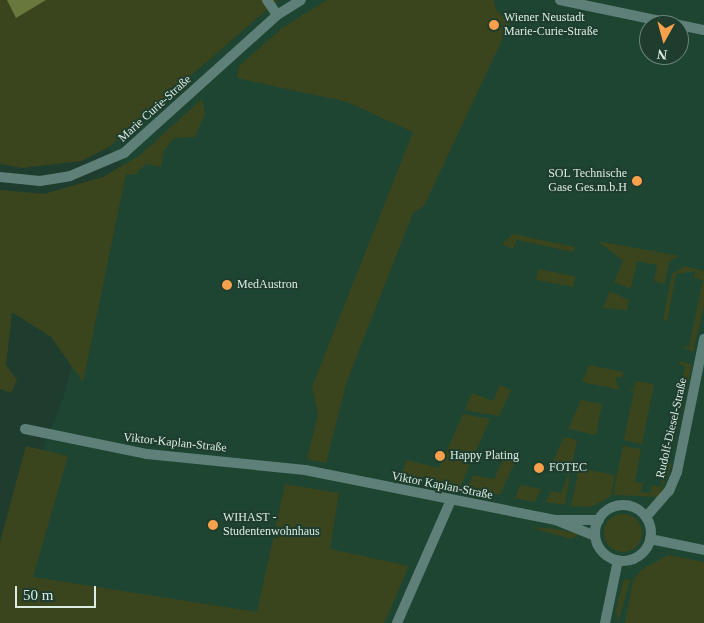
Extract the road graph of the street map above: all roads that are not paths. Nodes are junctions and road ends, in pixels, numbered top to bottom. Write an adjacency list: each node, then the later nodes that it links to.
1 (267, 0): 4 (street)
2 (302, 0): 4 (street, Marie Curie-Straße)
3 (560, 0): 5 (street)
4 (277, 15): 6 (street, Marie Curie-Straße)
5 (704, 30)
6 (0, 177)
7 (704, 339): 11 (street, Rudolf-Diesel-Straße)
8 (25, 429): 9 (street, Viktor-Kaplan-Straße)
9 (323, 474): 10 (street, Viktor Kaplan-Straße)
10 (451, 500): 12 (street, Viktor Kaplan-Straße); 17 (street)
11 (646, 517): 13 (street); 14 (street)
12 (556, 520): 13 (street, Viktor Kaplan-Straße); 13 (street, Viktor Kaplan-Straße)
13 (597, 528): 16 (street)
14 (650, 539): 15 (street); 16 (street)
15 (704, 550)
16 (618, 560): 18 (street)
17 (398, 623)
18 (605, 623)

